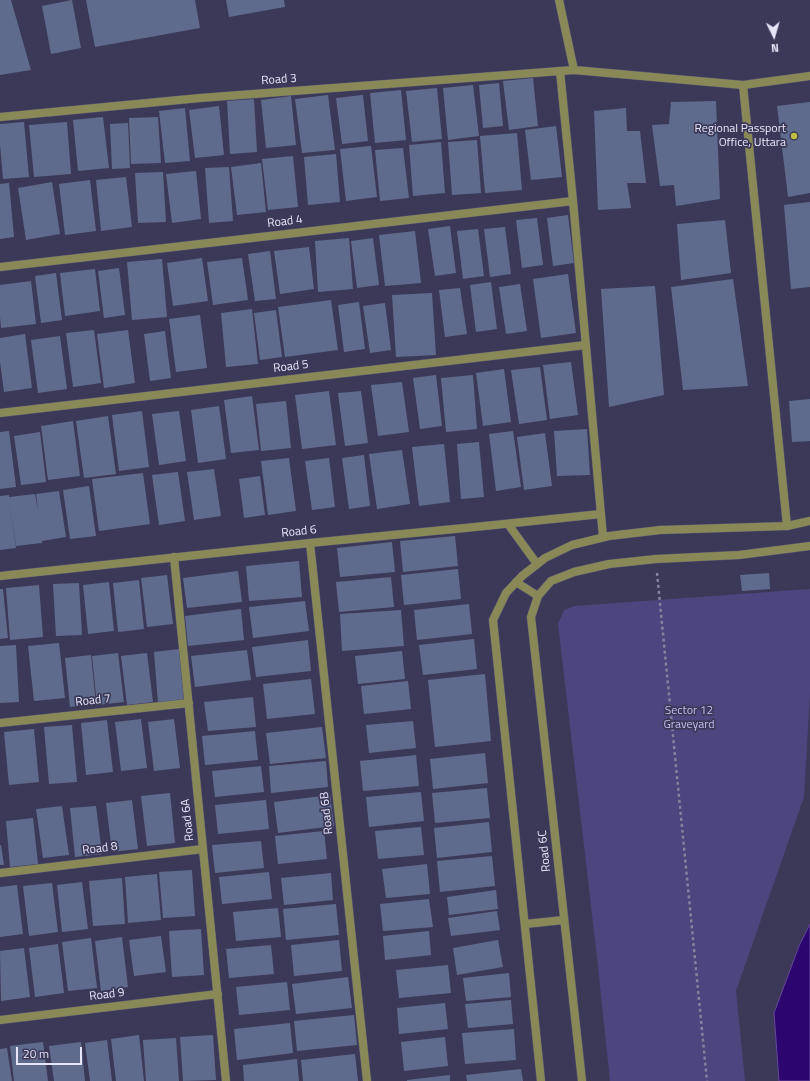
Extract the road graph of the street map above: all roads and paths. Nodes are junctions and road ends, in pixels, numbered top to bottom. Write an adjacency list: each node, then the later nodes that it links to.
1 (559, 0): 2 (street)
2 (574, 70): 3 (street, Road 3); 5 (street, Road 3)
3 (560, 71): 6 (street, Road 3); 7 (street)
4 (810, 76): 5 (street, Road 3)
5 (744, 85): 14 (street)
6 (0, 117)
7 (573, 201): 8 (street, Road 4); 9 (street)
8 (0, 267)
9 (586, 345): 10 (street, Road 5); 11 (street)
10 (0, 413)
11 (601, 514): 13 (street, Road 6); 15 (street)
12 (810, 521): 14 (street)
13 (508, 524): 16 (street, Road 6); 20 (street)
14 (787, 526): 15 (street)
15 (603, 537): 20 (street)
16 (310, 543): 18 (street, Road 6); 33 (street, Road 6B)
17 (810, 546): 19 (street)
18 (174, 557): 21 (street, Road 6); 24 (street, Road 6A)
19 (656, 559): 23 (street); 36 (path)
20 (537, 564): 22 (street)
21 (0, 576)
22 (516, 582): 23 (street); 29 (street)
23 (538, 596): 28 (street, Road 6C)
24 (189, 704): 25 (street, Road 7); 26 (street, Road 6A)
25 (0, 723)
26 (203, 849): 27 (street, Road 8); 30 (street, Road 6A)
27 (0, 873)
28 (564, 920): 29 (street); 35 (street, Road 6C)
29 (524, 924): 34 (street)
30 (218, 994): 31 (street, Road 9); 32 (street, Road 6A)
31 (0, 1020)
32 (226, 1081)
33 (367, 1081)
34 (541, 1081)
35 (582, 1081)
36 (707, 1081)

